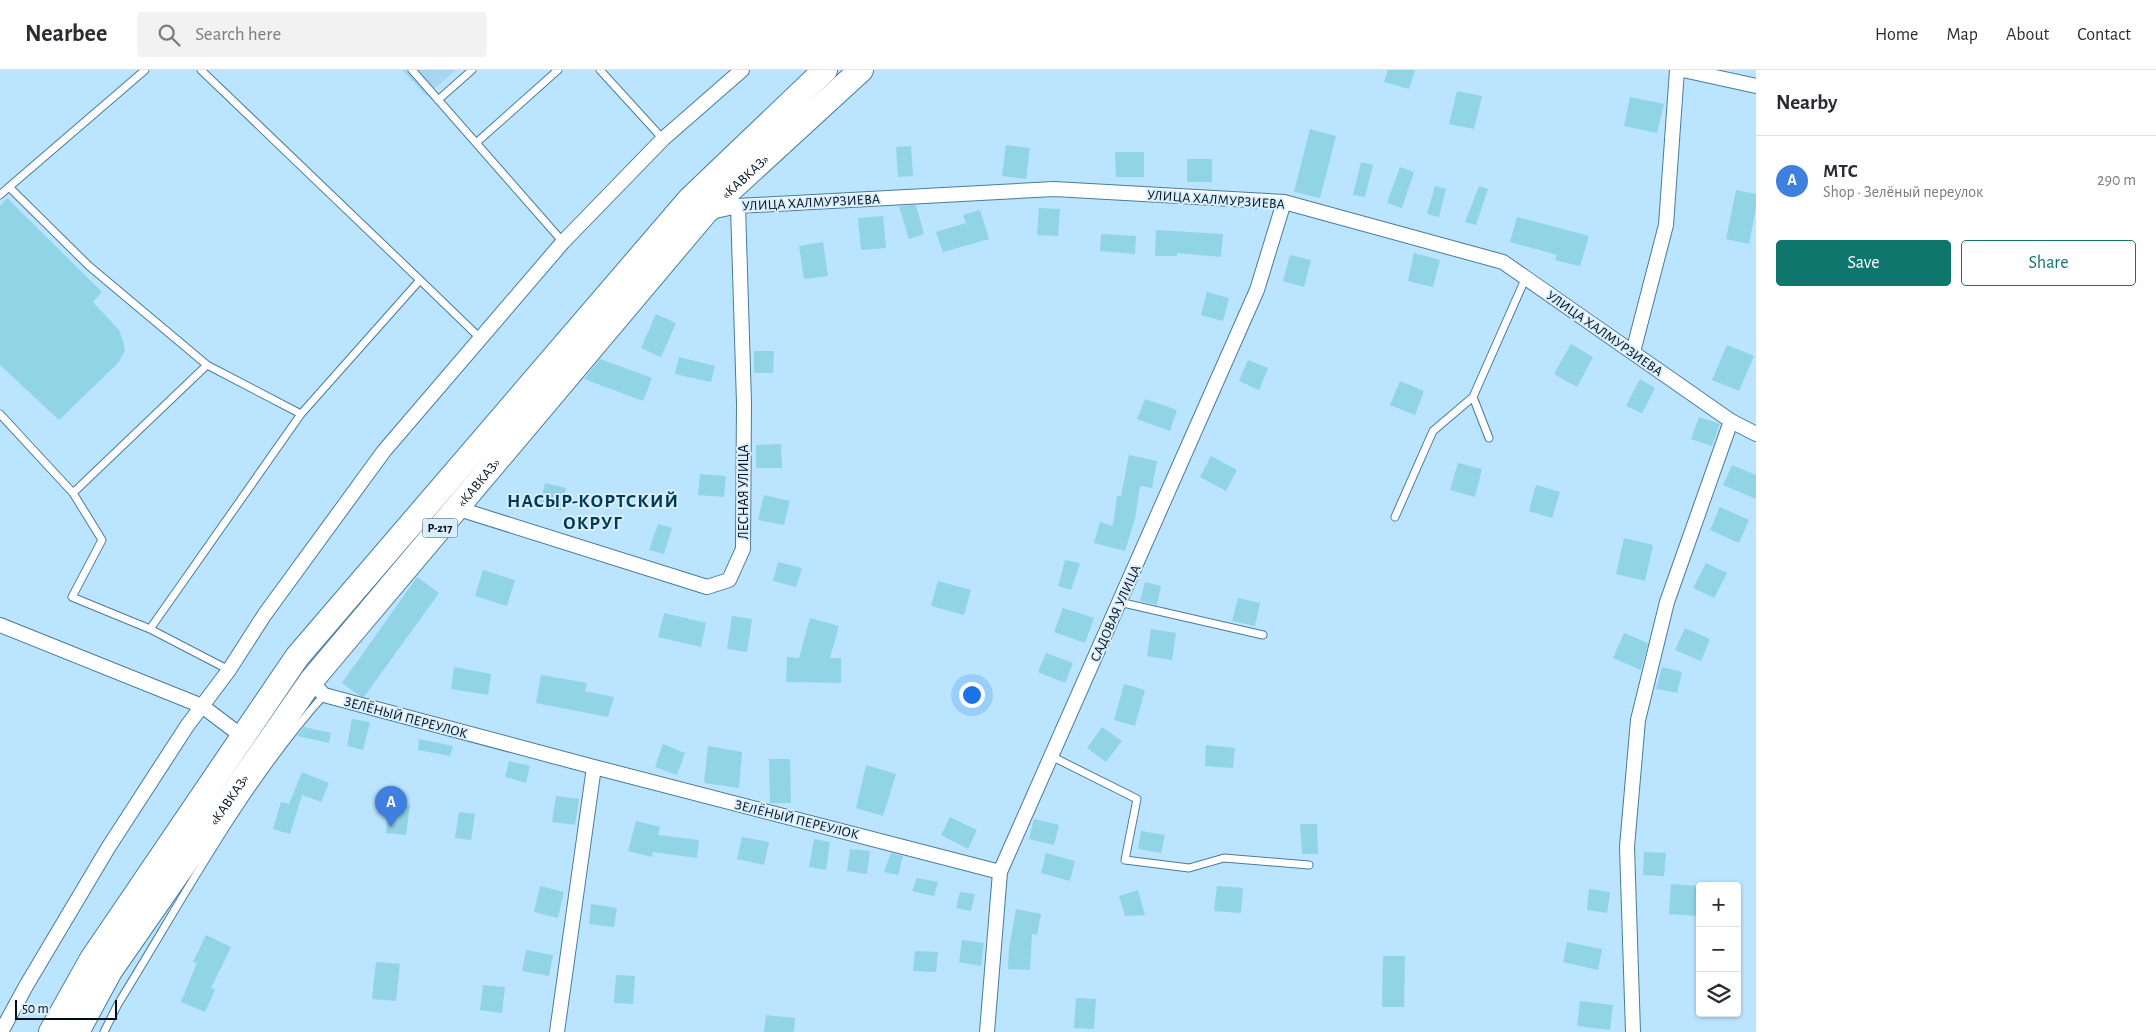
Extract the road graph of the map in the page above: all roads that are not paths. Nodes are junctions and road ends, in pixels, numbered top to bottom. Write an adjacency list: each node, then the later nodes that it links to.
1 (145, 70): 16 (lane)
2 (201, 70): 23 (lane)
3 (412, 70): 13 (lane)
4 (472, 70): 13 (lane)
5 (558, 70): 15 (lane)
6 (600, 70): 14 (lane)
7 (742, 70): 14 (street)
8 (825, 70): 43 (highway, «КАВКАЗ» / Р-217)
9 (861, 70): 20 (highway, «КАВКАЗ» / Р-217)
10 (1677, 70): 25 (street)
11 (1684, 70): 12 (street)
12 (1756, 86)
13 (438, 100): 15 (lane)
14 (663, 139): 21 (street)
15 (476, 143): 21 (lane)
16 (9, 187): 17 (lane); 26 (lane)
17 (0, 195)
18 (1284, 202): 19 (street, УЛИЦА ХАЛМУРЗИЕВА); 22 (street, УЛИЦА ХАЛМУРЗИЕВА); 36 (street, САДОВАЯ УЛИЦА)
19 (738, 206): 20 (street, УЛИЦА ХАЛМУРЗИЕВА); 34 (street, ЛЕСНАЯ УЛИЦА)
20 (705, 213): 34 (highway, «КАВКАЗ» / Р-217)
21 (563, 242): 24 (street)
22 (1526, 277): 25 (street, УЛИЦА ХАЛМУРЗИЕВА); 27 (lane)
23 (420, 280): 24 (lane); 29 (lane)
24 (481, 339): 40 (street)
25 (1633, 352): 30 (street, УЛИЦА ХАЛМУРЗИЕВА)
26 (207, 365): 29 (lane); 33 (lane)
27 (1473, 397): 32 (lane); 35 (lane)
28 (0, 414): 33 (lane)
29 (301, 414): 38 (lane)
30 (1731, 421): 31 (street, УЛИЦА ХАЛМУРЗИЕВА); 54 (street)
31 (1756, 434)
32 (1489, 438)
33 (74, 493): 38 (lane)
34 (456, 508): 41 (highway, «КАВКАЗ» / Р-217)
35 (1395, 517)
36 (1119, 602): 39 (lane); 44 (street, САДОВАЯ УЛИЦА)
37 (0, 625): 42 (street)
38 (150, 629): 40 (lane)
39 (1264, 635)
40 (229, 670): 42 (street)
41 (318, 688): 45 (street, ЗЕЛЁНЫЙ ПЕРЕУЛОК); 50 (highway, «КАВКАЗ» / Р-217); 51 (lane)
42 (202, 706): 43 (street); 48 (street)
43 (243, 737): 49 (highway, «КАВКАЗ» / Р-217)
44 (1051, 756): 46 (lane); 47 (street, САДОВАЯ УЛИЦА)
45 (594, 767): 47 (street, ЗЕЛЁНЫЙ ПЕРЕУЛОК); 52 (street)
46 (1309, 865)
47 (1000, 872): 53 (street, САДОВАЯ УЛИЦА)
48 (1, 1032)
49 (51, 1032)
50 (77, 1032)
51 (104, 1032)
52 (557, 1032)
53 (987, 1032)
54 (1633, 1032)

